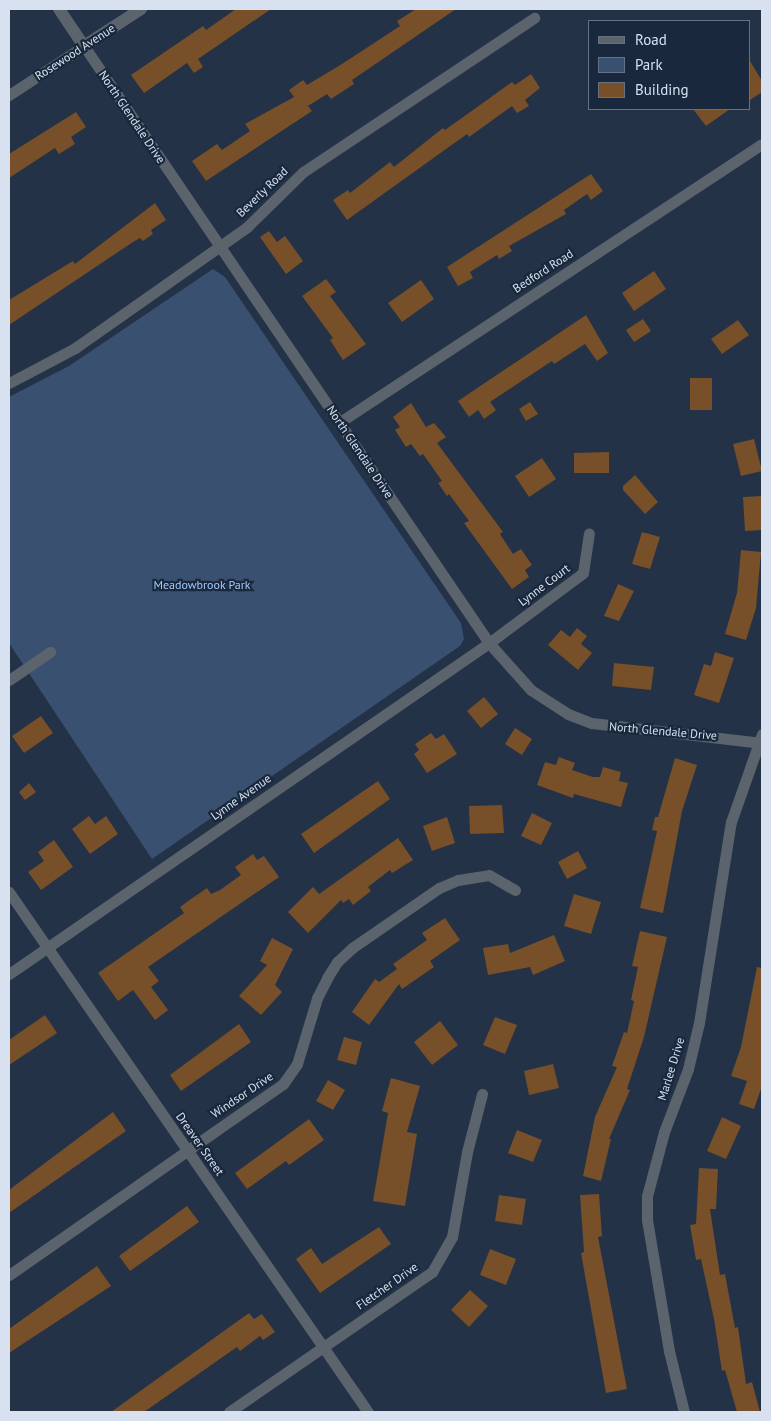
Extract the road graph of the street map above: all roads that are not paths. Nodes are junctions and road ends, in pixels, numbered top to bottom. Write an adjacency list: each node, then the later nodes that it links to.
1 (59, 9): 4 (street, North Glendale Drive)
2 (141, 9): 4 (street, Rosewood Avenue)
3 (534, 18): 7 (street, Beverly Road)
4 (84, 46): 5 (street, Rosewood Avenue); 7 (street, North Glendale Drive)
5 (9, 95)
6 (762, 144): 9 (street, Bedford Road)
7 (220, 246): 8 (street, Beverly Road); 9 (street, North Glendale Drive)
8 (9, 383)
9 (340, 422): 11 (street, North Glendale Drive)
10 (589, 533): 11 (street, Lynne Court)
11 (489, 644): 14 (street, North Glendale Drive); 17 (street, Lynne Avenue)
12 (50, 652): 13 (street)
13 (9, 680)
14 (761, 740): 25 (street, Marlee Drive)
15 (516, 890): 20 (street, Windsor Drive)
16 (9, 892): 17 (street, Dreaver Street)
17 (47, 947): 18 (street, Lynne Avenue); 20 (street, Dreaver Street)
18 (9, 974)
19 (482, 1094): 22 (street, Fletcher Drive)
20 (187, 1150): 21 (street, Windsor Drive); 22 (street, Dreaver Street)
21 (9, 1275)
22 (324, 1347): 23 (street, Fletcher Drive); 24 (street, Dreaver Street)
23 (229, 1412)
24 (368, 1412)
25 (684, 1412)

